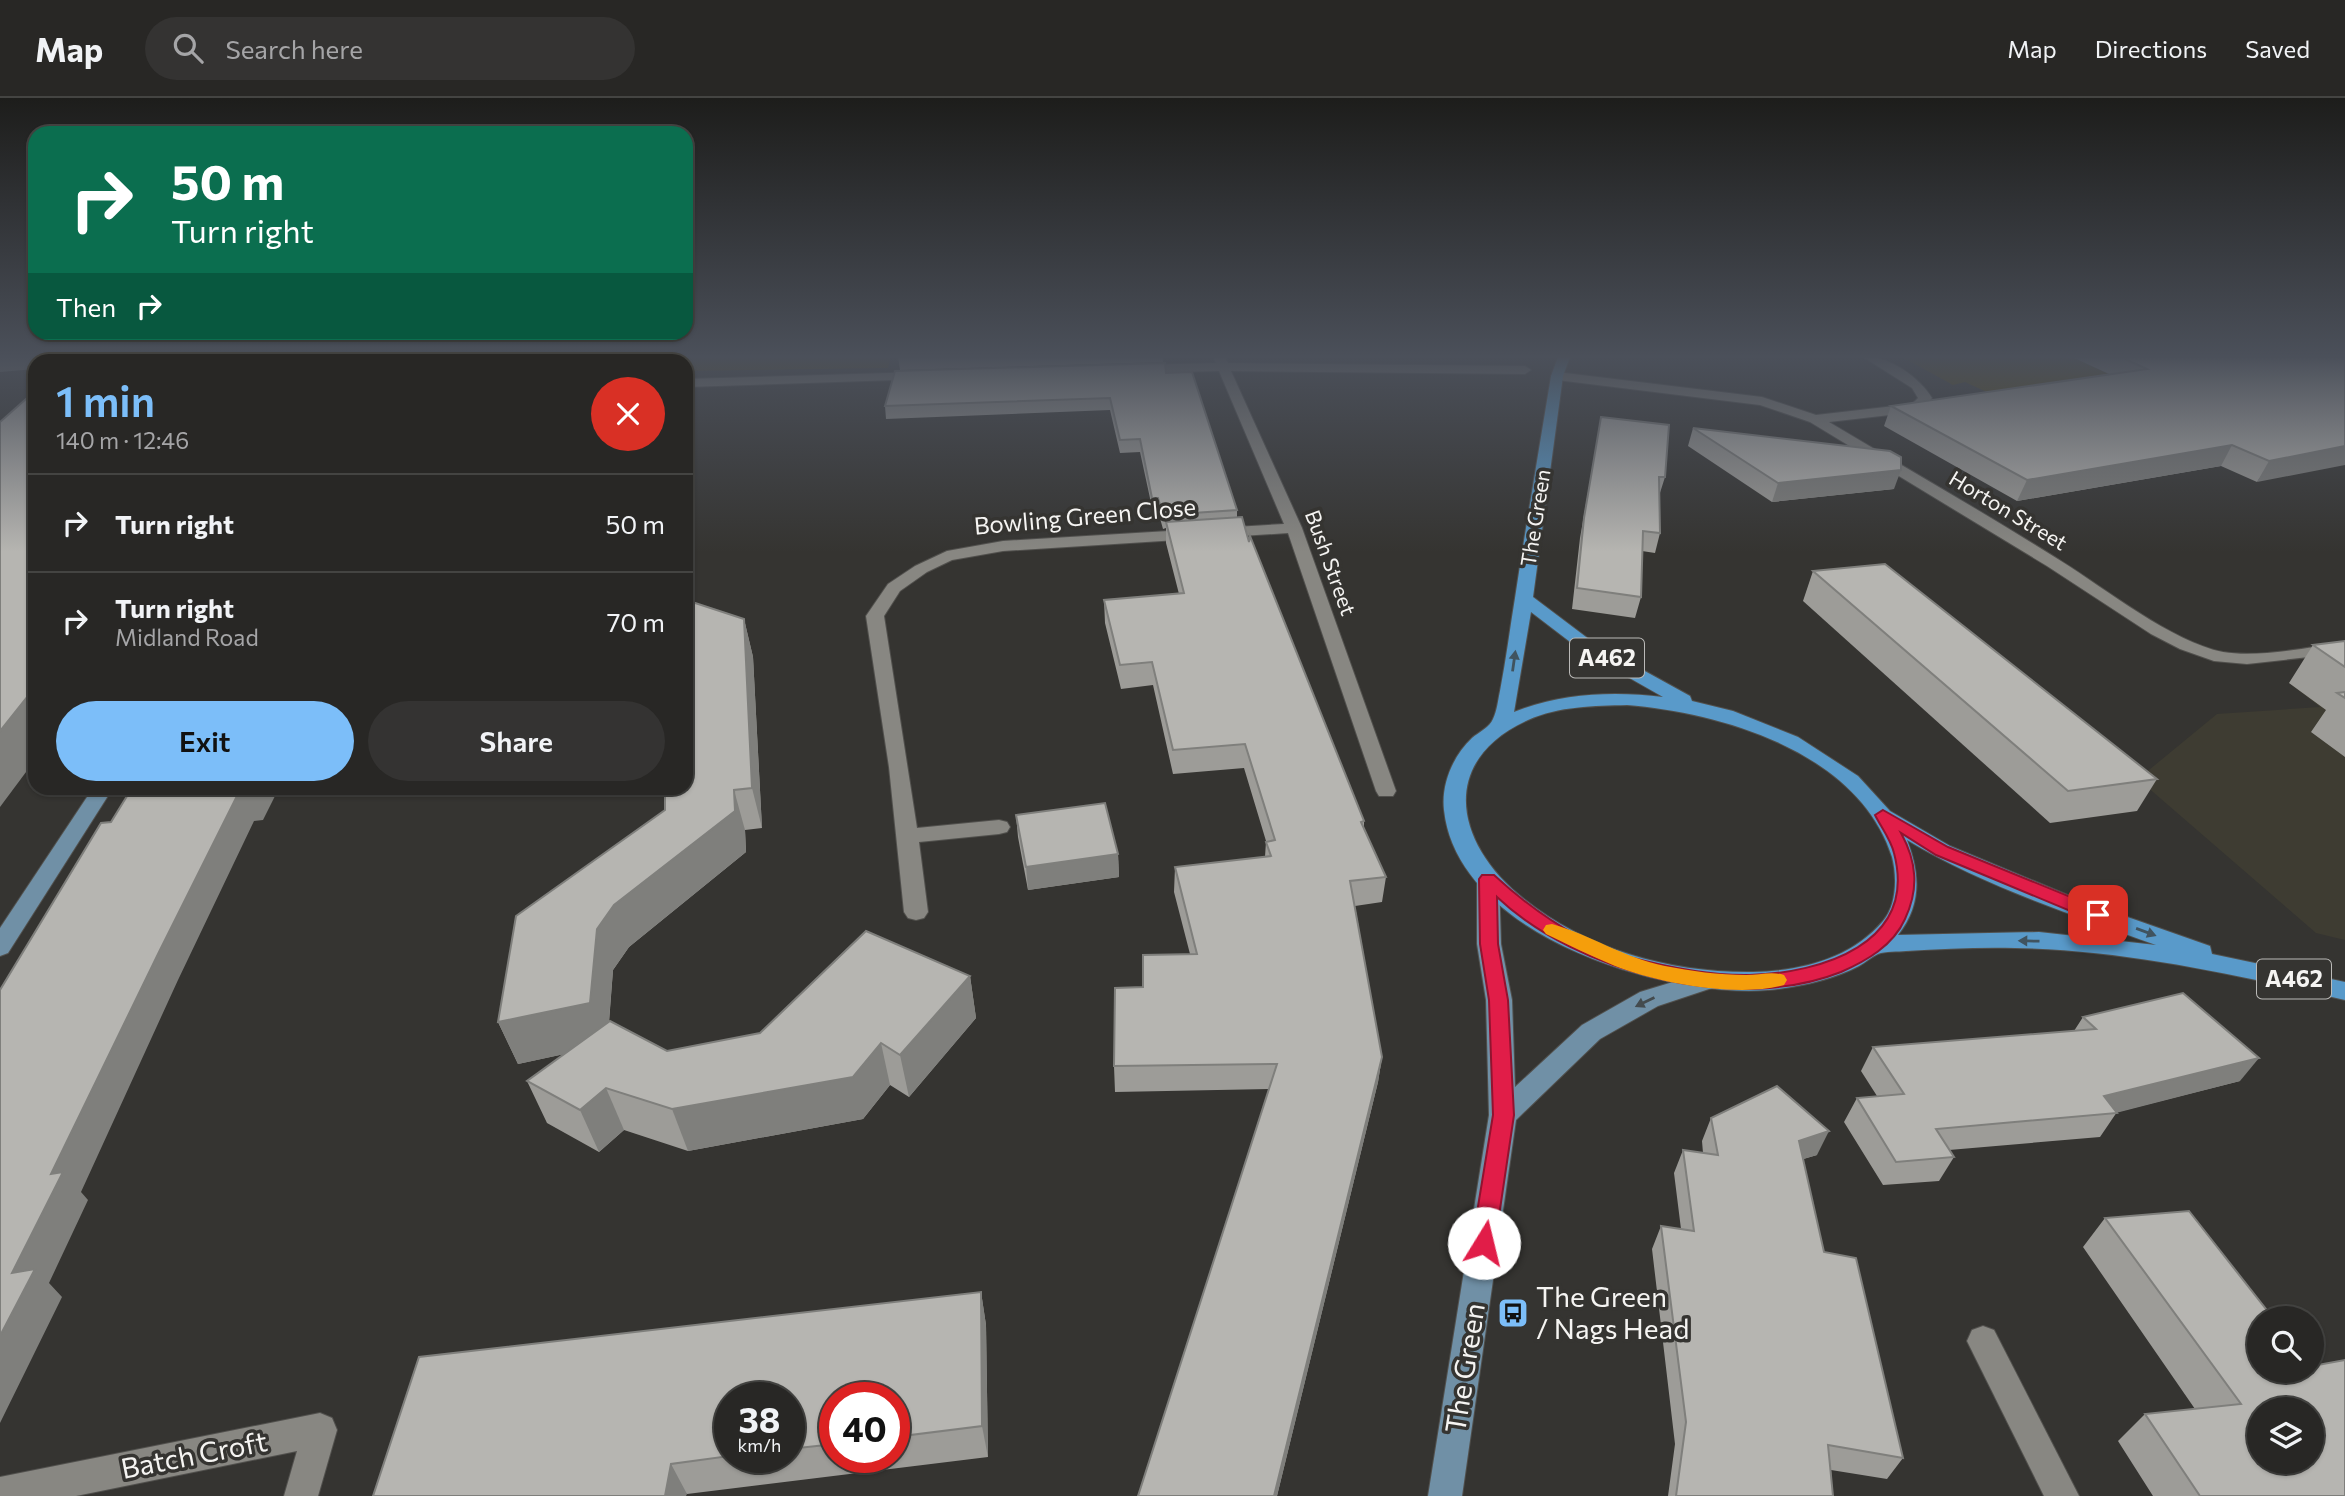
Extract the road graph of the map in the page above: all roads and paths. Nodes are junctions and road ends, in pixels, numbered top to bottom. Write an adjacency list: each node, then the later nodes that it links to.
1 (1247, 422): 4 (street, Bush Street)
2 (1550, 422): 5 (main road, The Green)
3 (1820, 422): 6 (street, Horton Street)
4 (1294, 528): 9 (street, Bush Street); 13 (street, Bowling Green Close)
5 (1523, 598): 7 (main road, A462); 8 (main road, The Green, one-way to 5)
6 (2345, 648)
7 (1697, 708): 8 (main road); 11 (main road)
8 (1502, 724): 14 (main road)
9 (1386, 790)
10 (98, 795): 17 (street)
11 (1883, 815): 16 (main road); 18 (main road, A462, one-way to 18)
12 (999, 827): 13 (street)
13 (906, 836): 15 (street, Bowling Green Close)
14 (1488, 879): 19 (main road); 21 (street, The Green)
15 (916, 912)
16 (1875, 945): 18 (main road, A462, one-way to 16); 19 (main road)
17 (0, 947)
18 (2243, 967): 20 (main road, A462)
19 (1709, 980): 21 (street, one-way to 21)
20 (2345, 991)
21 (1503, 1115): 25 (street, The Green)
22 (1983, 1341): 26 (street)
23 (0, 1494): 24 (street, Batch Croft)
24 (301, 1496)
25 (1445, 1496)
26 (2062, 1496)

